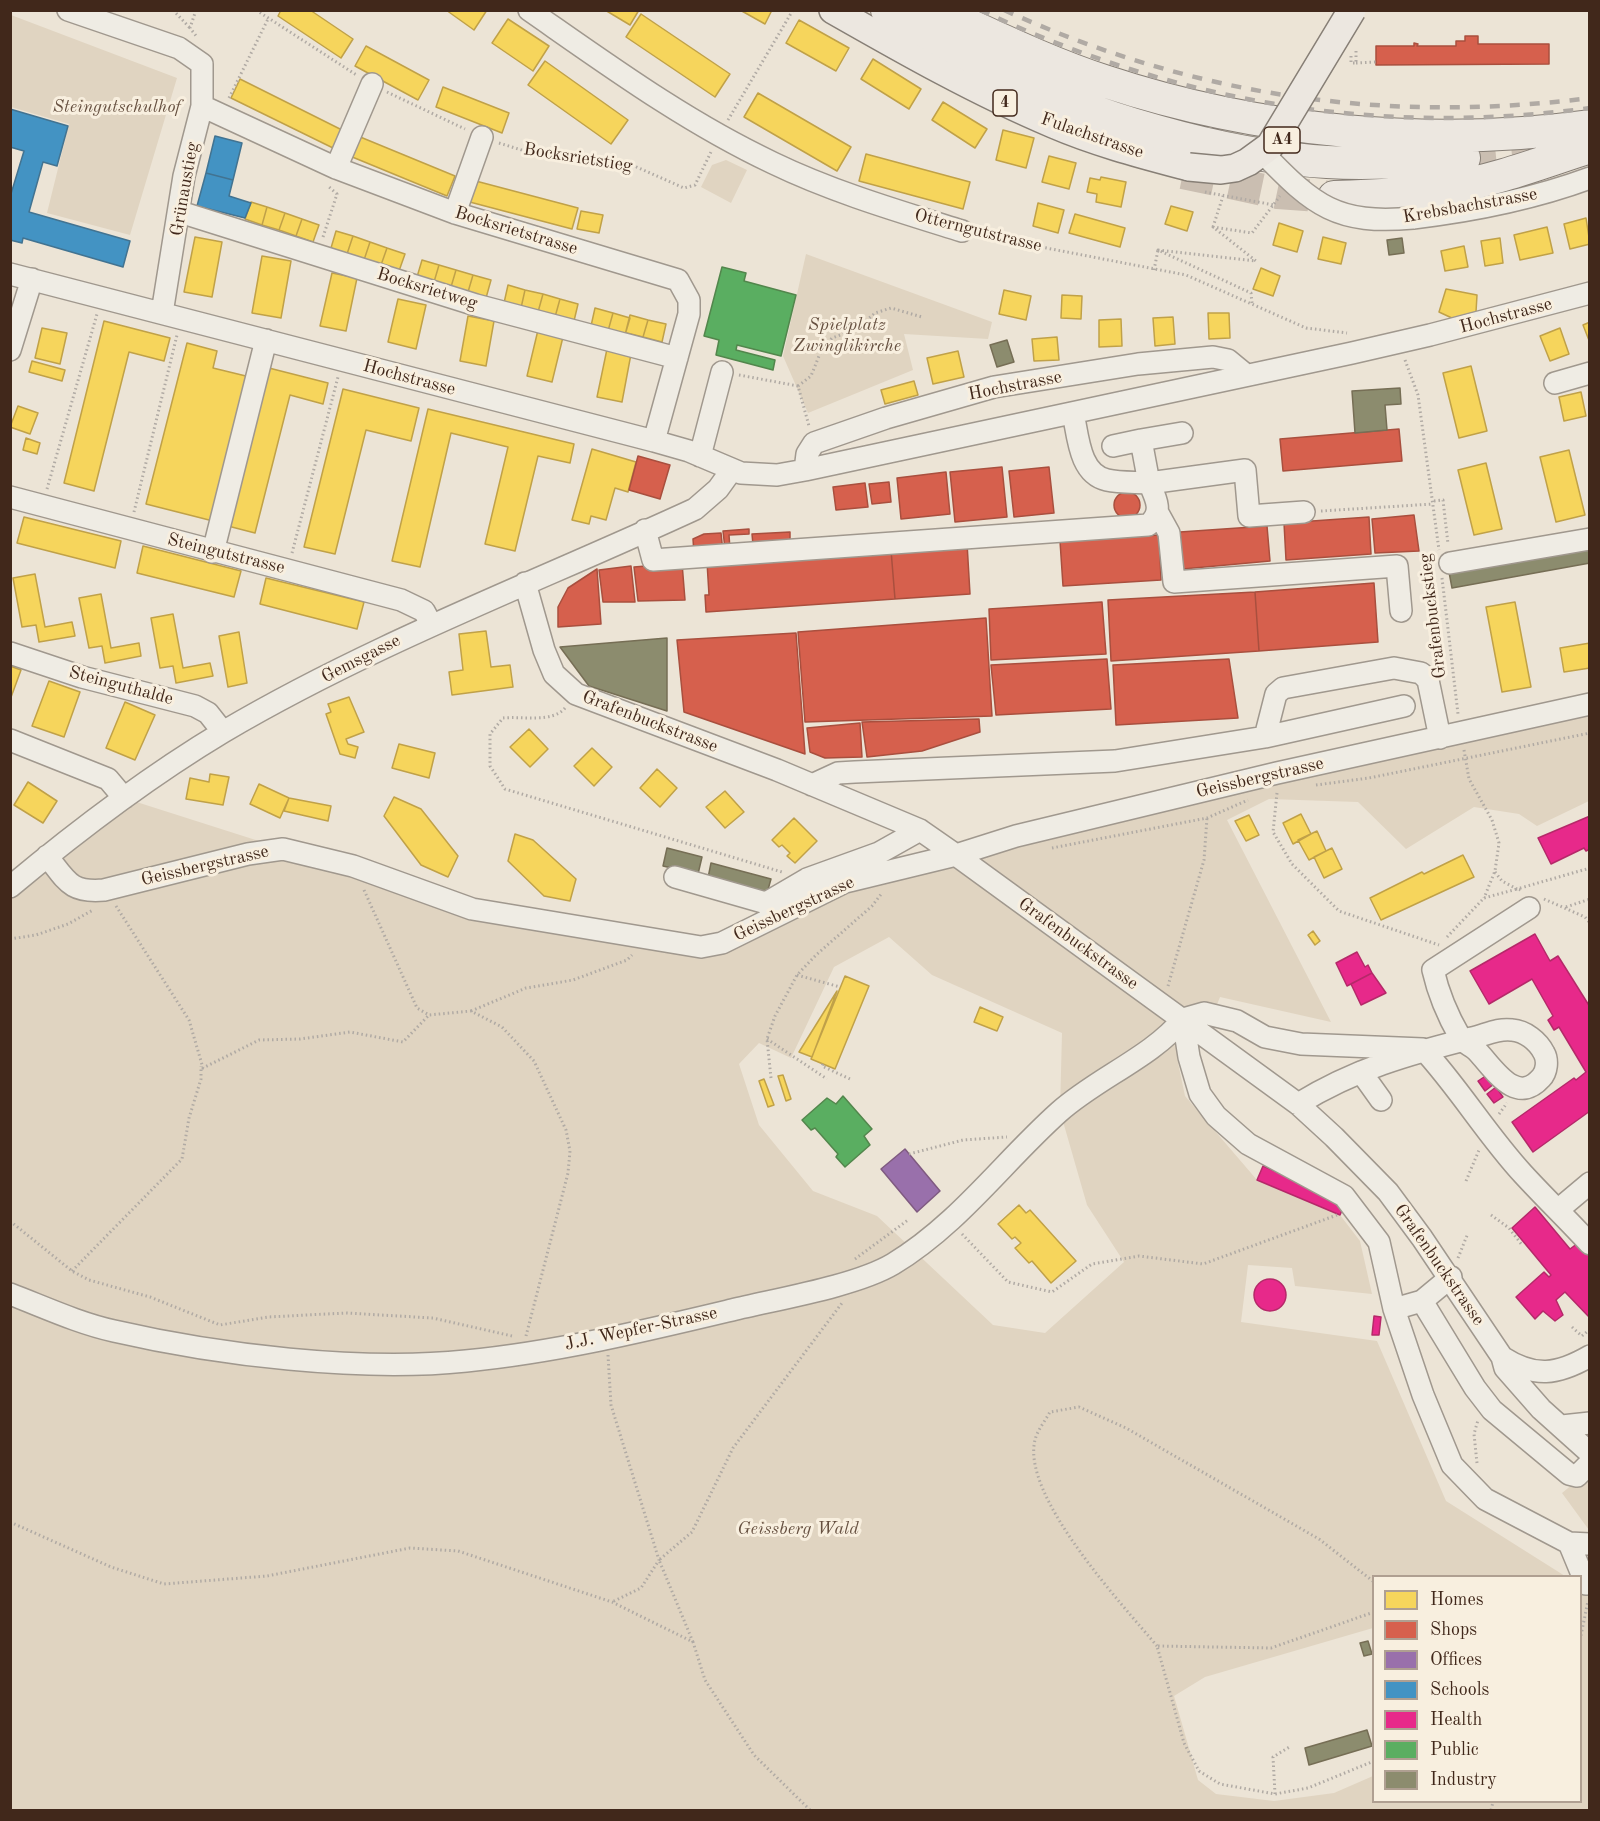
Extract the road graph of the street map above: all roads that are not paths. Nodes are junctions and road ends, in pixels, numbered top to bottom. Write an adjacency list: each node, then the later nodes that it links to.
1 (68, 10): 11 (street, Grünaustieg)
2 (529, 10): 21 (street, Otterngutstrasse)
3 (833, 10): 15 (main road, Fulachstrasse / 4, bridge)
4 (876, 10): 10 (highway)
5 (887, 10): 6 (highway, A4)
6 (915, 10)
7 (936, 10): 12 (highway)
8 (1352, 10): 15 (main road, 4, bridge)
9 (372, 84): 16 (street)
10 (1006, 91)
11 (202, 106): 16 (street, Bocksrietstrasse); 19 (street, Grünaustieg)
12 (1590, 126)
13 (482, 137): 20 (street)
14 (1590, 147): 18 (highway)
15 (1263, 153): 17 (street, Krebsbachstrasse, bridge)
16 (328, 174): 20 (street, Bocksrietstrasse)
17 (1590, 178)
18 (1334, 197)
19 (180, 212): 25 (street, Grünaustieg); 28 (street, Bocksrietweg)
20 (455, 213): 28 (street, Bocksrietstrasse)
21 (962, 231)
22 (10, 274): 23 (street, Hochstrasse)
23 (32, 279): 25 (street, Hochstrasse); 27 (street)
24 (1590, 293): 31 (street, Hochstrasse)
25 (171, 316): 26 (street, Hochstrasse)
26 (266, 340): 36 (street, Hochstrasse); 47 (street)
27 (10, 350)
28 (677, 358): 36 (street, Bocksrietstrasse)
29 (722, 372): 38 (street)
30 (1590, 373): 32 (street)
31 (1245, 374): 33 (street, Hochstrasse); 39 (street, Hochstrasse)
32 (1555, 383)
33 (1073, 413): 39 (street, Hochstrasse); 41 (street)
34 (1182, 433): 35 (street)
35 (1141, 440): 37 (street); 41 (street)
36 (654, 441): 38 (street, Hochstrasse)
37 (1113, 446)
38 (700, 456): 40 (street, Hochstrasse)
39 (805, 470): 40 (street, Hochstrasse)
40 (731, 471): 45 (street, Gemsgasse)
41 (1149, 483): 43 (street); 44 (street)
42 (10, 497): 47 (street, Steingutstrasse)
43 (1304, 512)
44 (1158, 513): 45 (street); 50 (street)
45 (645, 530): 49 (street, Gemsgasse)
46 (1590, 539): 48 (street)
47 (213, 552): 51 (street, Steingutstrasse)
48 (1445, 559)
49 (525, 583): 51 (street, Gemsgasse); 59 (street, Grafenbuckstrasse)
50 (1401, 611)
51 (432, 624): 55 (street, Gemsgasse)
52 (10, 653): 55 (street, Steinguthalde)
53 (1590, 704): 56 (street, Geissbergstrasse)
54 (1404, 706): 57 (street)
55 (223, 732): 60 (street, Gemsgasse)
56 (1450, 736): 57 (street); 62 (street, Geissbergstrasse)
57 (1265, 737): 59 (street)
58 (10, 740): 60 (street)
59 (812, 785): 61 (street, Grafenbuckstrasse)
60 (124, 798): 63 (street, Gemsgasse)
61 (920, 830): 62 (street, Grafenbuckstrasse); 64 (street)
62 (956, 855): 63 (street, Geissbergstrasse); 67 (street, Grafenbuckstrasse)
63 (47, 856): 65 (street, Gemsgasse)
64 (675, 877)
65 (10, 887)
66 (1529, 908): 68 (street)
67 (1183, 1019): 68 (street); 71 (street, Grafenbuckstrasse); 76 (street, J.J. Wepfer-Strasse); 78 (street)
68 (1423, 1049): 69 (street); 73 (street)
69 (1361, 1072): 70 (street); 71 (street)
70 (1381, 1100)
71 (1298, 1104): 75 (street, Grafenbuckstrasse)
72 (1590, 1183): 73 (street)
73 (1559, 1209): 74 (street)
74 (1590, 1244)
75 (1450, 1277): 77 (street); 80 (street, Grafenbuckstrasse)
76 (10, 1294)
77 (1422, 1301): 78 (street); 84 (street)
78 (1394, 1309): 85 (street)
79 (1590, 1356): 80 (street)
80 (1502, 1357): 81 (street, Grafenbuckstrasse)
81 (1562, 1426): 82 (street); 83 (street, Grafenbuckstrasse)
82 (1588, 1427)
83 (1590, 1453)
84 (1590, 1463)
85 (1580, 1544): 86 (street)
86 (1588, 1584)

